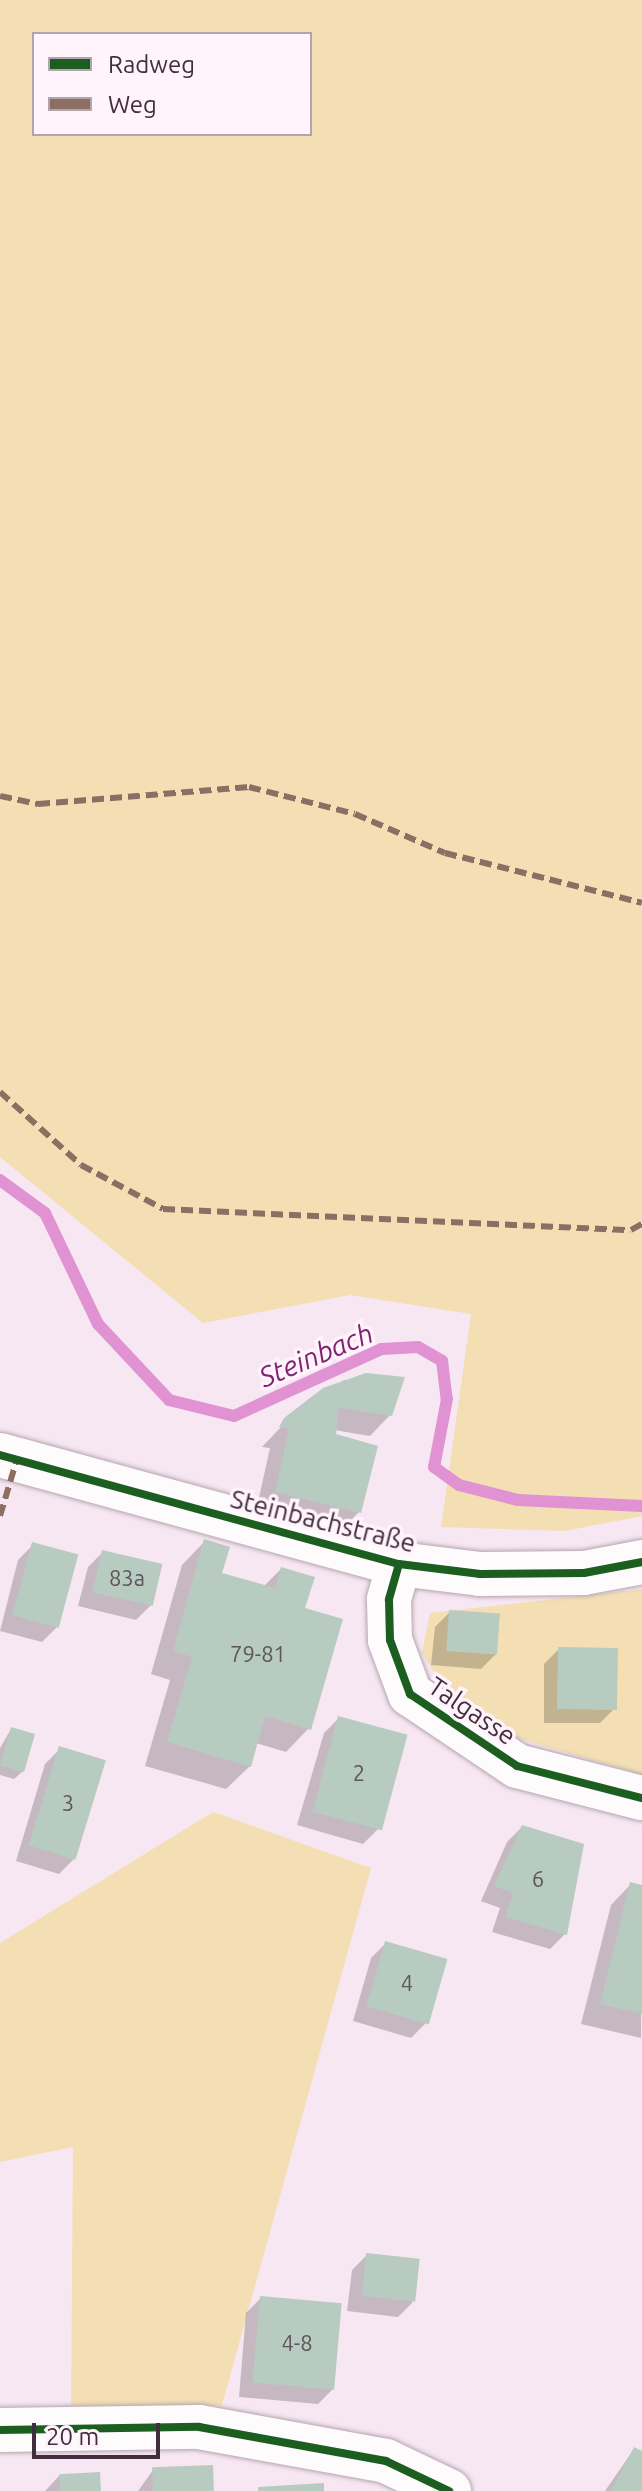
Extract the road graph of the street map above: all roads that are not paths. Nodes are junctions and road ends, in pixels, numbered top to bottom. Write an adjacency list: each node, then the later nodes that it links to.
1 (0, 1455): 3 (street, Steinbachstraße)
2 (642, 1562): 3 (street, Steinbachstraße)
3 (399, 1564): 4 (street, Talgasse)
4 (642, 1798)
5 (0, 2430): 6 (street)
6 (449, 2491)

